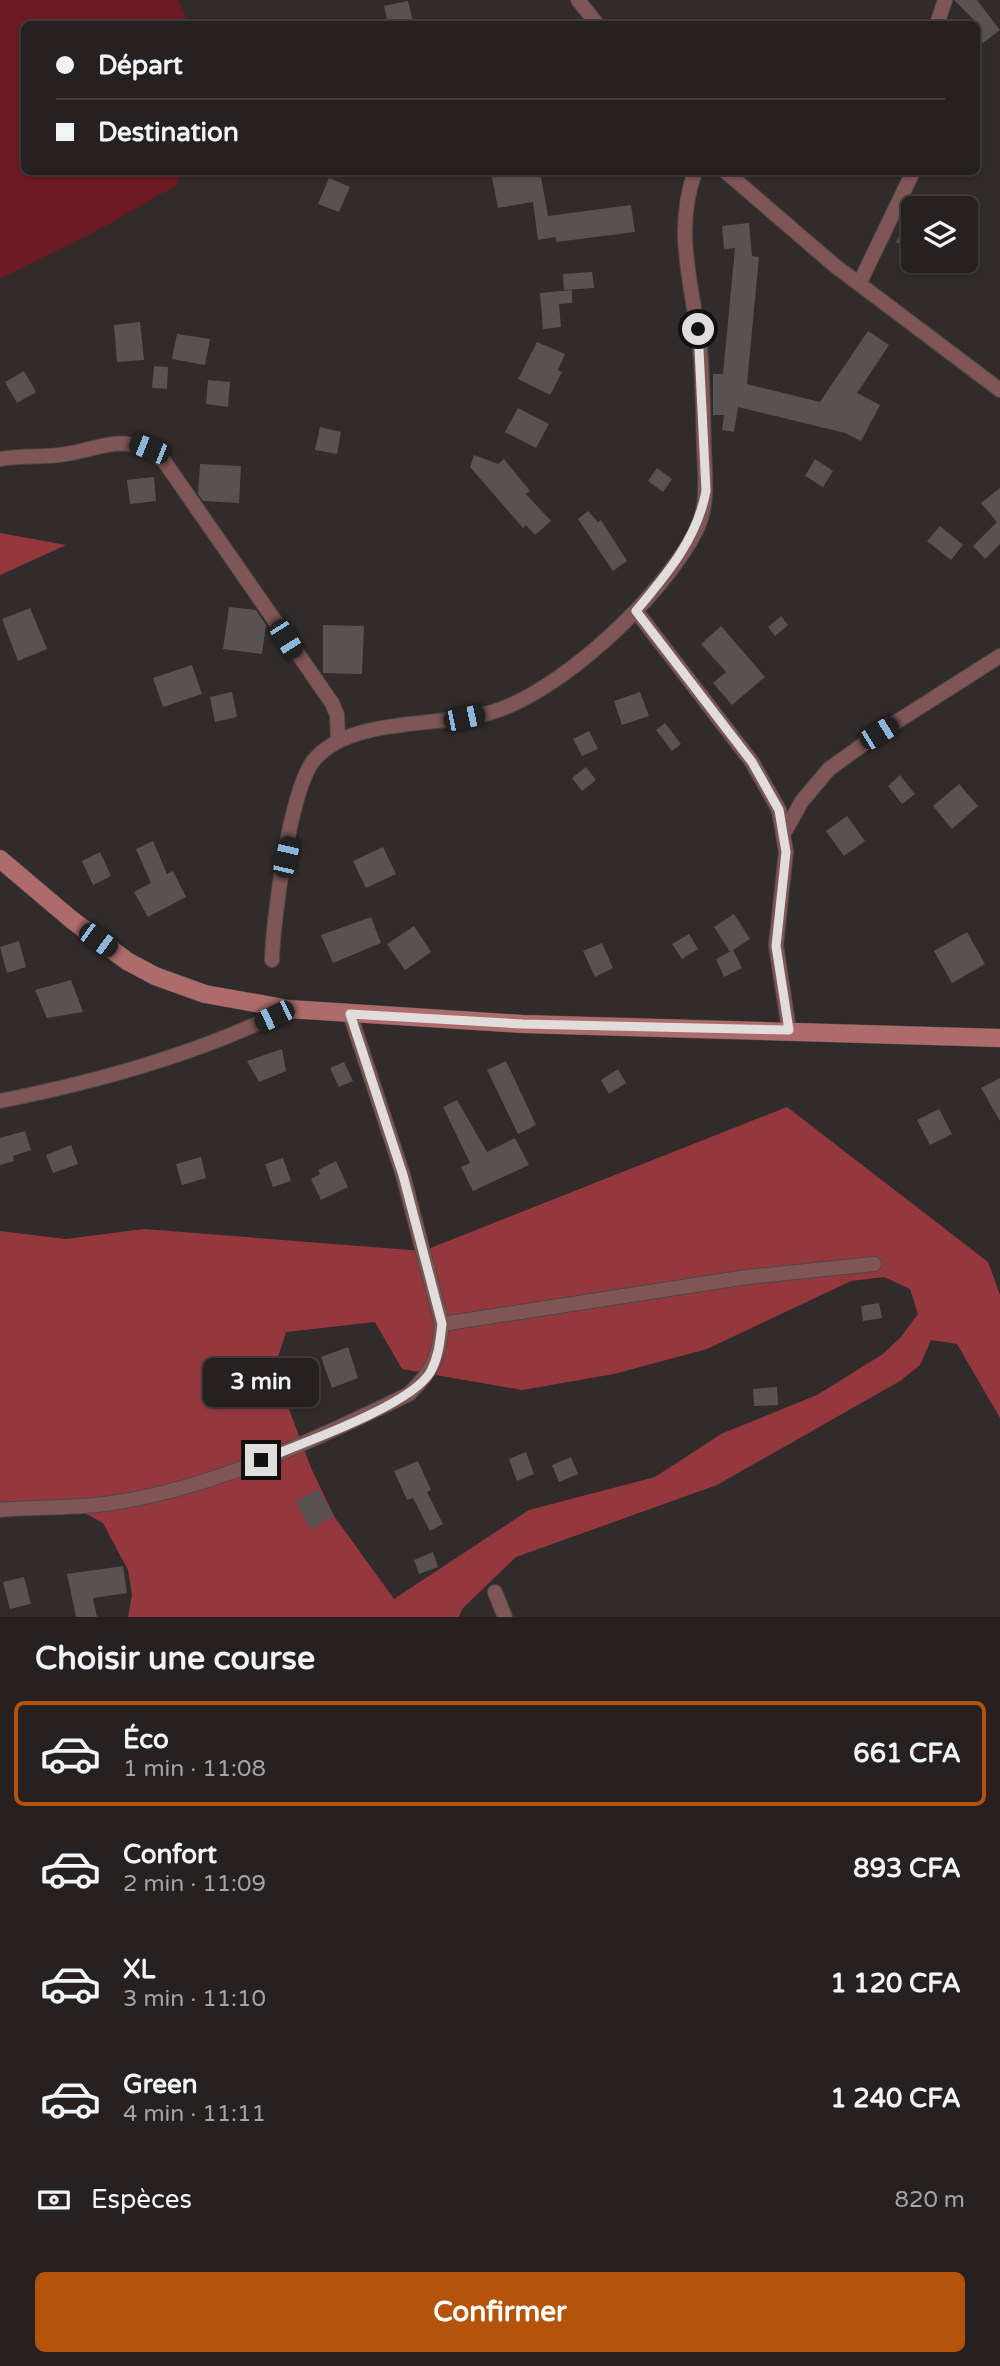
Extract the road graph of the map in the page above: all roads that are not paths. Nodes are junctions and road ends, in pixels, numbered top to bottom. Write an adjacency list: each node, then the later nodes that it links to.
1 (578, 0): 3 (street)
2 (945, 0): 4 (street)
3 (595, 21)
4 (938, 21)
5 (694, 175): 11 (street)
6 (730, 175): 8 (street)
7 (912, 175): 8 (street)
8 (859, 284): 9 (street)
9 (1000, 390)
10 (0, 460): 13 (street)
11 (636, 611): 13 (street); 14 (street)
12 (1000, 656): 14 (street)
13 (338, 741): 16 (street)
14 (784, 833): 19 (street)
15 (0, 859): 17 (street)
16 (272, 960)
17 (289, 1009): 18 (street); 21 (street)
18 (350, 1014): 19 (street); 23 (street)
19 (789, 1030): 20 (street)
20 (1000, 1038)
21 (0, 1101)
22 (874, 1264): 23 (street)
23 (442, 1324): 24 (street)
24 (0, 1510)
25 (495, 1592): 26 (street)
26 (505, 1617)

